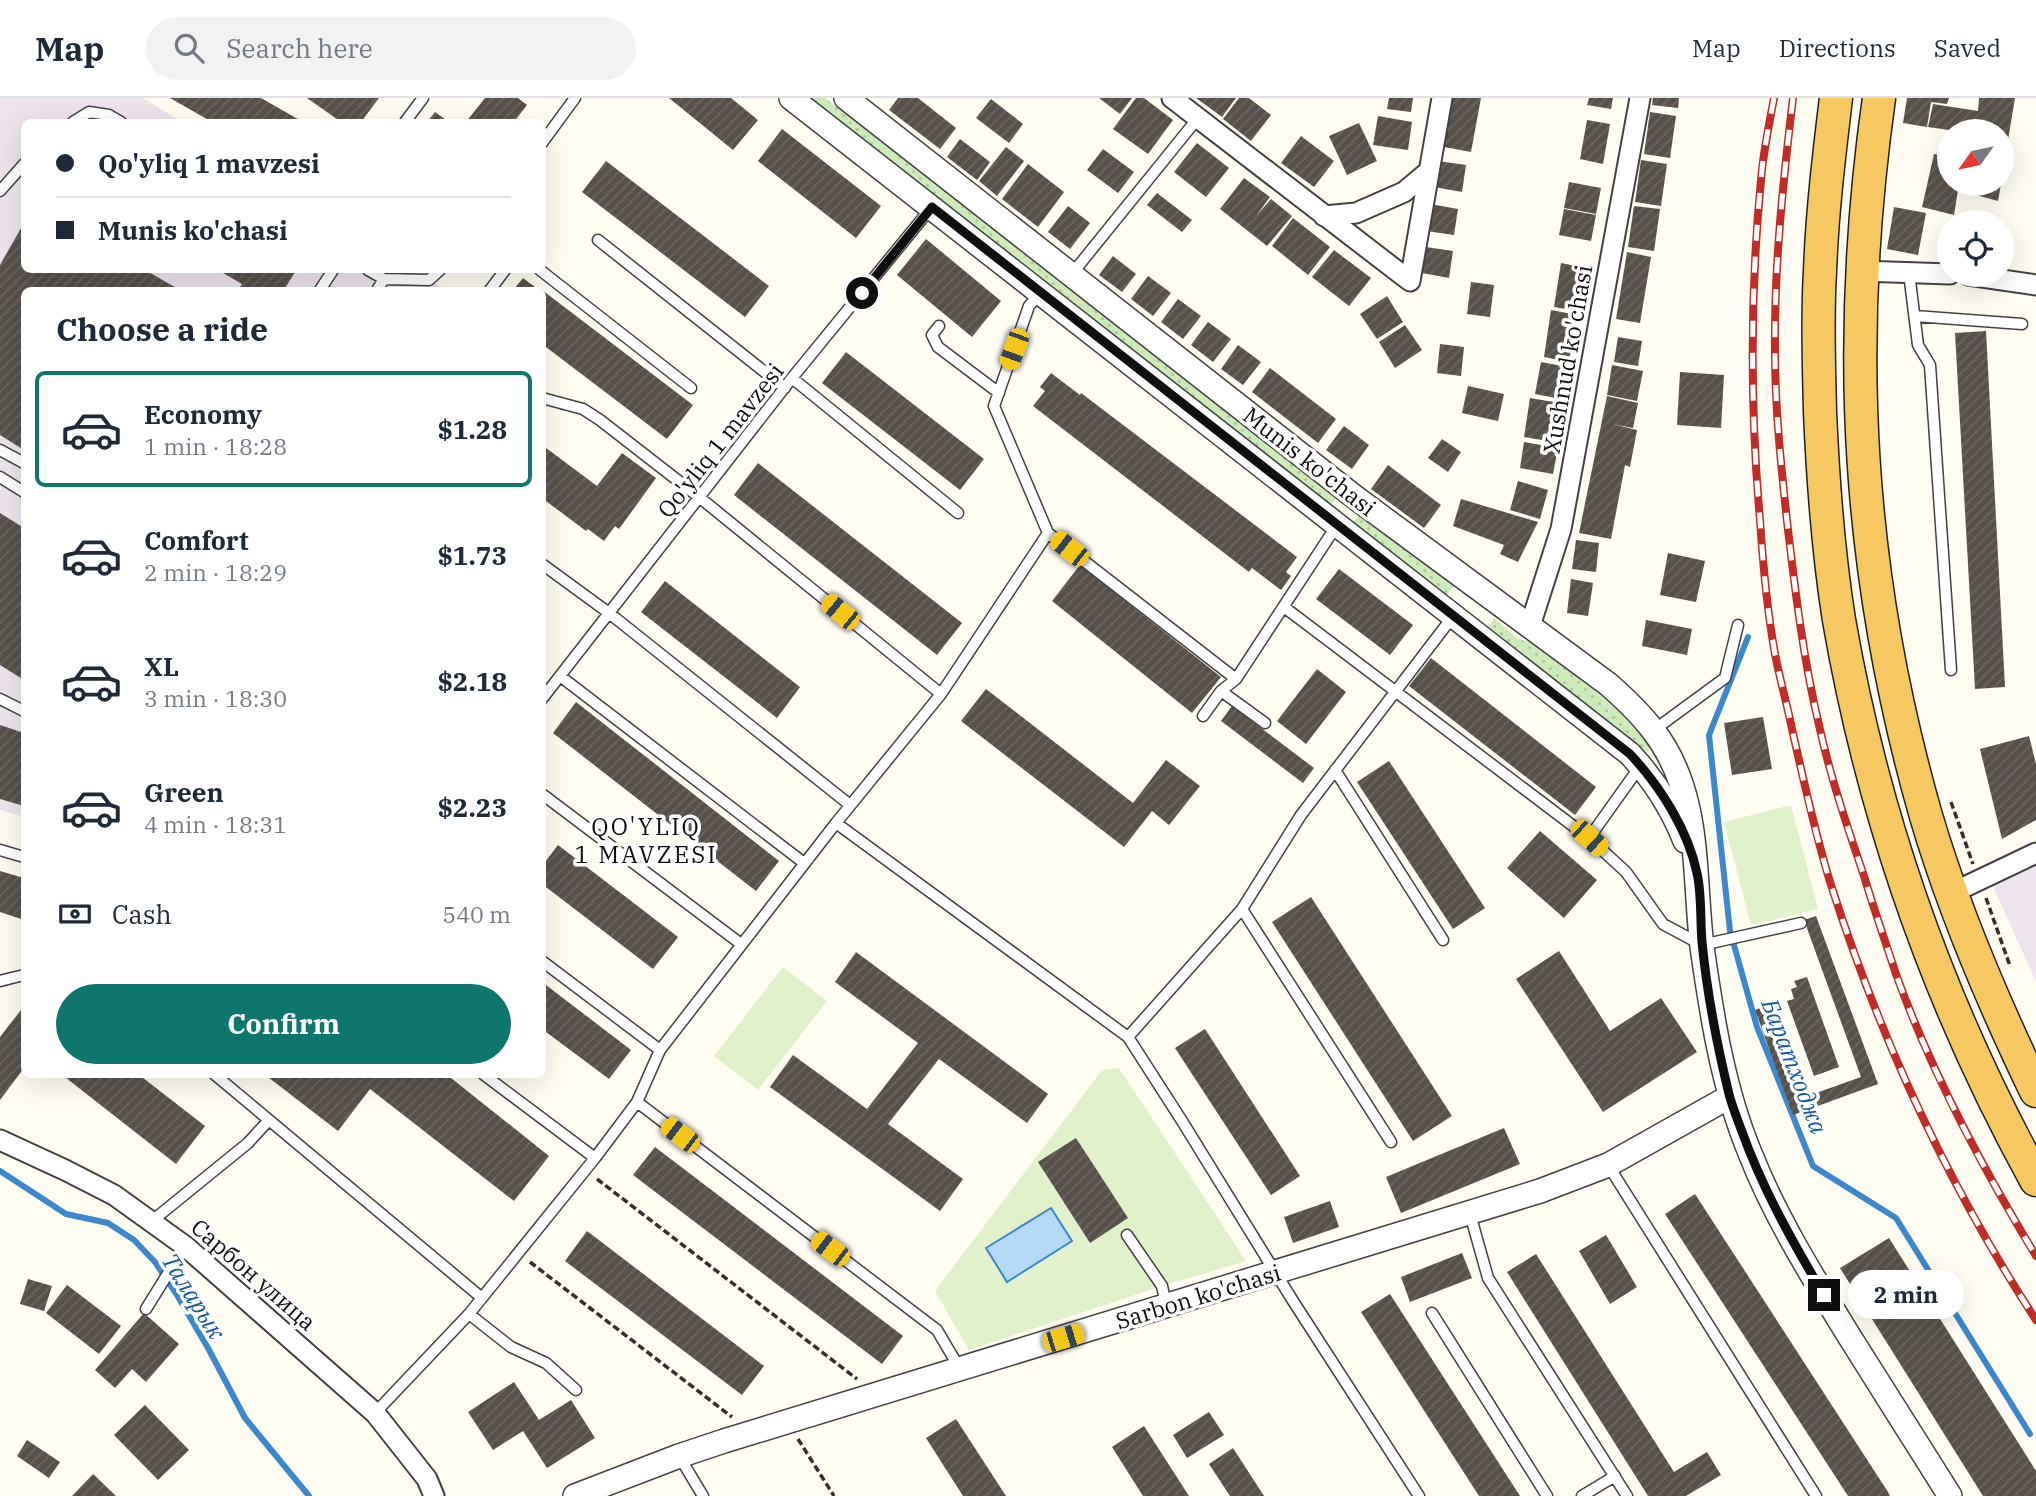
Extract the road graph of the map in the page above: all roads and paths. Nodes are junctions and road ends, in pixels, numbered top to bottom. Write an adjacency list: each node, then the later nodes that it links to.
1 (423, 98): 13 (lane)
2 (575, 98): 14 (lane)
3 (791, 98): 18 (street, Munis ko'chasi)
4 (846, 98): 27 (street, Munis ko'chasi)
5 (1172, 98): 10 (street)
6 (1442, 98): 16 (street)
7 (1640, 98): 56 (street, Xushnud ko'chasi)
8 (1836, 98): 104 (highway)
9 (1879, 98): 21 (highway)
10 (1198, 118): 19 (street); 27 (lane)
11 (78, 119): 12 (lane)
12 (115, 119)
13 (407, 119)
14 (546, 138)
15 (21, 170): 17 (lane)
16 (1429, 171): 19 (street); 19 (street)
17 (0, 191)
18 (932, 207): 32 (street, Munis ko'chasi); 36 (lane, Qo'yliq 1 mavzesi)
19 (1324, 216)
20 (598, 240): 38 (lane)
21 (1861, 271): 25 (street); 81 (highway)
22 (373, 273): 28 (lane)
23 (437, 273): 28 (lane)
24 (544, 273): 37 (lane)
25 (1909, 273): 26 (street); 33 (lane)
26 (1937, 274)
27 (1071, 276): 46 (street, Munis ko'chasi)
28 (384, 279): 31 (lane)
29 (2014, 282): 30 (street)
30 (2036, 285)
31 (379, 287)
32 (1040, 293): 39 (lane); 48 (street, Munis ko'chasi)
33 (1915, 316): 34 (lane); 57 (lane)
34 (2022, 324)
35 (939, 326): 39 (lane)
36 (792, 378): 38 (lane, Qo'yliq 1 mavzesi); 47 (lane)
37 (691, 388)
38 (785, 388): 45 (lane, Qo'yliq 1 mavzesi)
39 (999, 393): 49 (lane)
40 (546, 399): 45 (lane)
41 (0, 450): 42 (lane)
42 (21, 461)
43 (0, 477): 44 (lane)
44 (21, 490)
45 (699, 497): 53 (lane, Qo'yliq 1 mavzesi); 63 (lane)
46 (1356, 498): 48 (street); 51 (street, Munis ko'chasi)
47 (958, 513)
48 (1337, 525): 52 (lane); 54 (street, Munis ko'chasi)
49 (1048, 533): 59 (lane); 63 (lane)
50 (546, 567): 53 (lane)
51 (1488, 594): 54 (street); 56 (street, Munis ko'chasi)
52 (1284, 607): 59 (lane); 61 (lane)
53 (609, 613): 58 (lane, Qo'yliq 1 mavzesi); 73 (lane)
54 (1460, 619): 61 (lane); 69 (street, Munis ko'chasi)
55 (1738, 625): 68 (lane)
56 (1530, 626): 68 (street, Munis ko'chasi)
57 (1951, 670)
58 (560, 676): 62 (lane, Qo'yliq 1 mavzesi); 79 (lane)
59 (1236, 679): 60 (lane)
60 (1221, 691): 66 (lane); 67 (lane)
61 (1395, 691): 70 (lane); 75 (lane)
62 (546, 694)
63 (941, 694): 73 (lane)
64 (0, 699): 65 (lane)
65 (21, 710)
66 (1203, 716)
67 (1265, 723)
68 (1653, 730): 80 (street, Munis ko'chasi)
69 (1641, 765): 75 (lane); 80 (street, Munis ko'chasi)
70 (1335, 771): 82 (lane); 84 (lane)
71 (546, 797): 85 (lane)
72 (1950, 801): 81 (path)
73 (850, 806): 74 (lane)
74 (836, 823): 79 (lane); 91 (lane)
75 (1589, 838): 86 (lane)
76 (0, 850): 78 (lane)
77 (2036, 853): 81 (street)
78 (21, 856)
79 (804, 863): 85 (lane)
80 (1697, 874): 86 (street, Munis ko'chasi)
81 (1966, 887): 88 (path); 95 (highway)
82 (1242, 909): 91 (lane); 100 (lane)
83 (1801, 923): 86 (lane)
84 (1443, 940)
85 (741, 944): 92 (lane)
86 (1702, 945): 96 (street, Munis ko'chasi)
87 (546, 964): 92 (lane)
88 (2012, 972)
89 (21, 976): 90 (lane)
90 (0, 981)
91 (1128, 1037): 110 (lane)
92 (660, 1050): 97 (lane)
93 (219, 1078): 98 (lane)
94 (488, 1078): 101 (lane)
95 (2036, 1091)
96 (1729, 1097): 102 (street, Sarbon ko'chasi); 133 (street, Munis ko'chasi)
97 (637, 1102): 101 (lane); 116 (lane)
98 (269, 1120): 106 (lane); 111 (lane)
99 (0, 1140): 106 (street, Сарбон улица)
100 (1391, 1142)
101 (595, 1158): 103 (lane)
102 (1608, 1165): 105 (street, Sarbon ko'chasi); 132 (lane)
103 (586, 1171): 109 (lane); 118 (path)
104 (2036, 1180)
105 (1469, 1213): 110 (street, Sarbon ko'chasi); 123 (lane)
106 (152, 1221): 108 (street, Сарбон улица)
107 (1127, 1235): 112 (lane)
108 (186, 1246): 113 (lane); 119 (street, Сарбон улица)
109 (520, 1254): 111 (lane); 121 (path)
110 (1276, 1272): 112 (street, Sarbon ko'chasi); 128 (lane)
111 (482, 1298): 115 (lane)
112 (1166, 1306): 116 (street, Sarbon ko'chasi)
113 (146, 1309)
114 (1432, 1313): 129 (lane)
115 (469, 1314): 117 (lane); 119 (lane)
116 (960, 1370): 118 (street, Sarbon ko'chasi)
117 (576, 1390)
118 (878, 1395): 120 (street, Sarbon ko'chasi)
119 (375, 1413): 124 (street, Сарбон улица)
120 (787, 1422): 121 (street, Sarbon ko'chasi); 127 (path)
121 (753, 1433): 122 (street, Sarbon ko'chasi)
122 (679, 1456): 125 (street, Sarbon ko'chasi); 126 (lane)
123 (1615, 1476): 130 (lane); 131 (lane)
124 (435, 1496)
125 (577, 1496)
126 (703, 1496)
127 (834, 1496)
128 (1419, 1496)
129 (1548, 1496)
130 (1582, 1496)
131 (1627, 1496)
132 (1816, 1496)
133 (1950, 1496)

